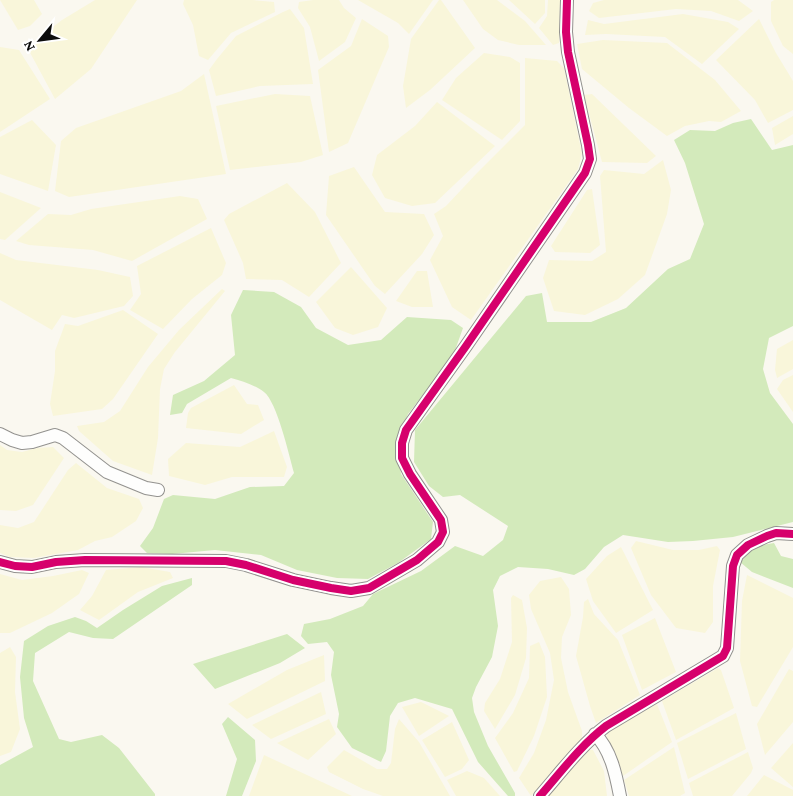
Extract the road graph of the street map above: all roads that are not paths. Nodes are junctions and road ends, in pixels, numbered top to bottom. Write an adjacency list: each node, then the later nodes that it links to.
1 (567, 0): 5 (street)
2 (0, 434): 3 (street)
3 (158, 490)
4 (793, 534): 6 (street)
5 (0, 562)
6 (595, 734): 7 (street); 8 (street)
7 (540, 796)
8 (620, 796)

